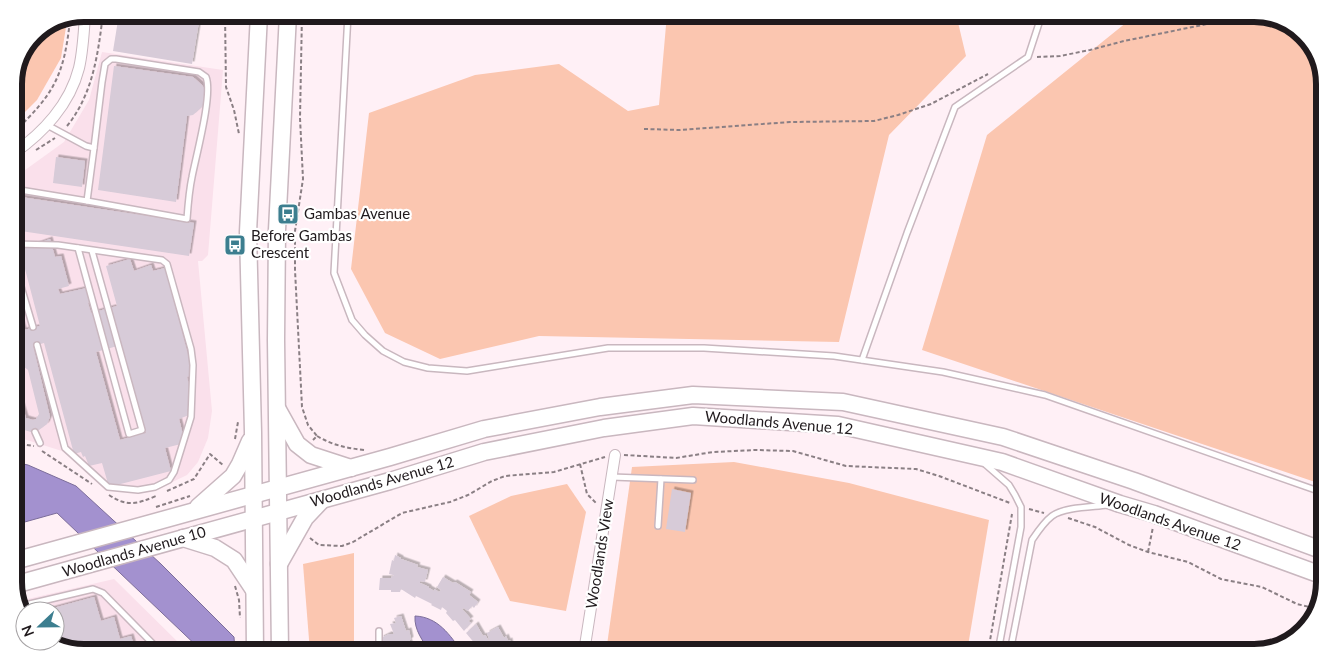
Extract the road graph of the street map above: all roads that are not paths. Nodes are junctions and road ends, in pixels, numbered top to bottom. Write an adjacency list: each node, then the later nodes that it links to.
1 (84, 23): 8 (street)
2 (255, 23): 7 (street)
3 (259, 23): 7 (main road)
4 (288, 23): 20 (main road)
5 (348, 23): 19 (lane)
6 (1039, 23): 19 (lane)
7 (258, 33): 22 (main road)
8 (47, 125): 9 (street); 10 (lane)
9 (23, 146)
10 (94, 148): 12 (lane); 12 (lane)
11 (23, 190): 12 (lane)
12 (87, 201)
13 (23, 244): 14 (lane)
14 (78, 248): 15 (lane); 15 (lane)
15 (92, 251): 18 (lane)
16 (23, 293): 17 (lane)
17 (33, 327)
18 (37, 345)
19 (862, 360): 32 (lane)
20 (277, 408): 26 (main road); 31 (main road)
21 (35, 432): 23 (lane)
22 (253, 435): 33 (main road); 36 (main road)
23 (40, 443)
24 (615, 455): 27 (street, Woodlands View)
25 (976, 456): 34 (main road, Woodlands Avenue 12); 35 (main road, Woodlands Avenue 12); 55 (lane)
26 (351, 468): 30 (main road, Woodlands Avenue 12); 31 (main road, Woodlands Avenue 12)
27 (612, 477): 28 (lane); 54 (street, Woodlands View)
28 (661, 479): 29 (lane); 40 (lane)
29 (693, 480)
30 (1140, 483): 38 (main road); 42 (main road, Woodlands Avenue 12)
31 (278, 488): 33 (main road, Woodlands Avenue 12); 37 (main road)
32 (1316, 490)
33 (254, 494): 36 (main road, Woodlands Avenue 10); 39 (main road)
34 (322, 500): 37 (main road, Woodlands Avenue 12); 44 (main road)
35 (1120, 504): 38 (main road, Woodlands Avenue 12); 56 (lane)
36 (195, 510): 43 (main road, Woodlands Avenue 10)
37 (278, 511): 39 (main road, Woodlands Avenue 12); 44 (main road)
38 (1154, 514): 45 (main road, Woodlands Avenue 12)
39 (254, 518): 41 (main road, Woodlands Avenue 10); 47 (main road)
40 (658, 526)
41 (183, 538): 46 (main road, Woodlands Avenue 10); 47 (main road)
42 (1316, 548)
43 (23, 558)
44 (279, 564): 52 (main road)
45 (1316, 573)
46 (23, 582)
47 (254, 590): 51 (main road)
48 (42, 601): 50 (lane)
49 (379, 631): 53 (lane)
50 (153, 644)
51 (255, 644)
52 (280, 644)
53 (379, 644)
54 (585, 644)
55 (999, 644)
56 (1012, 644)

